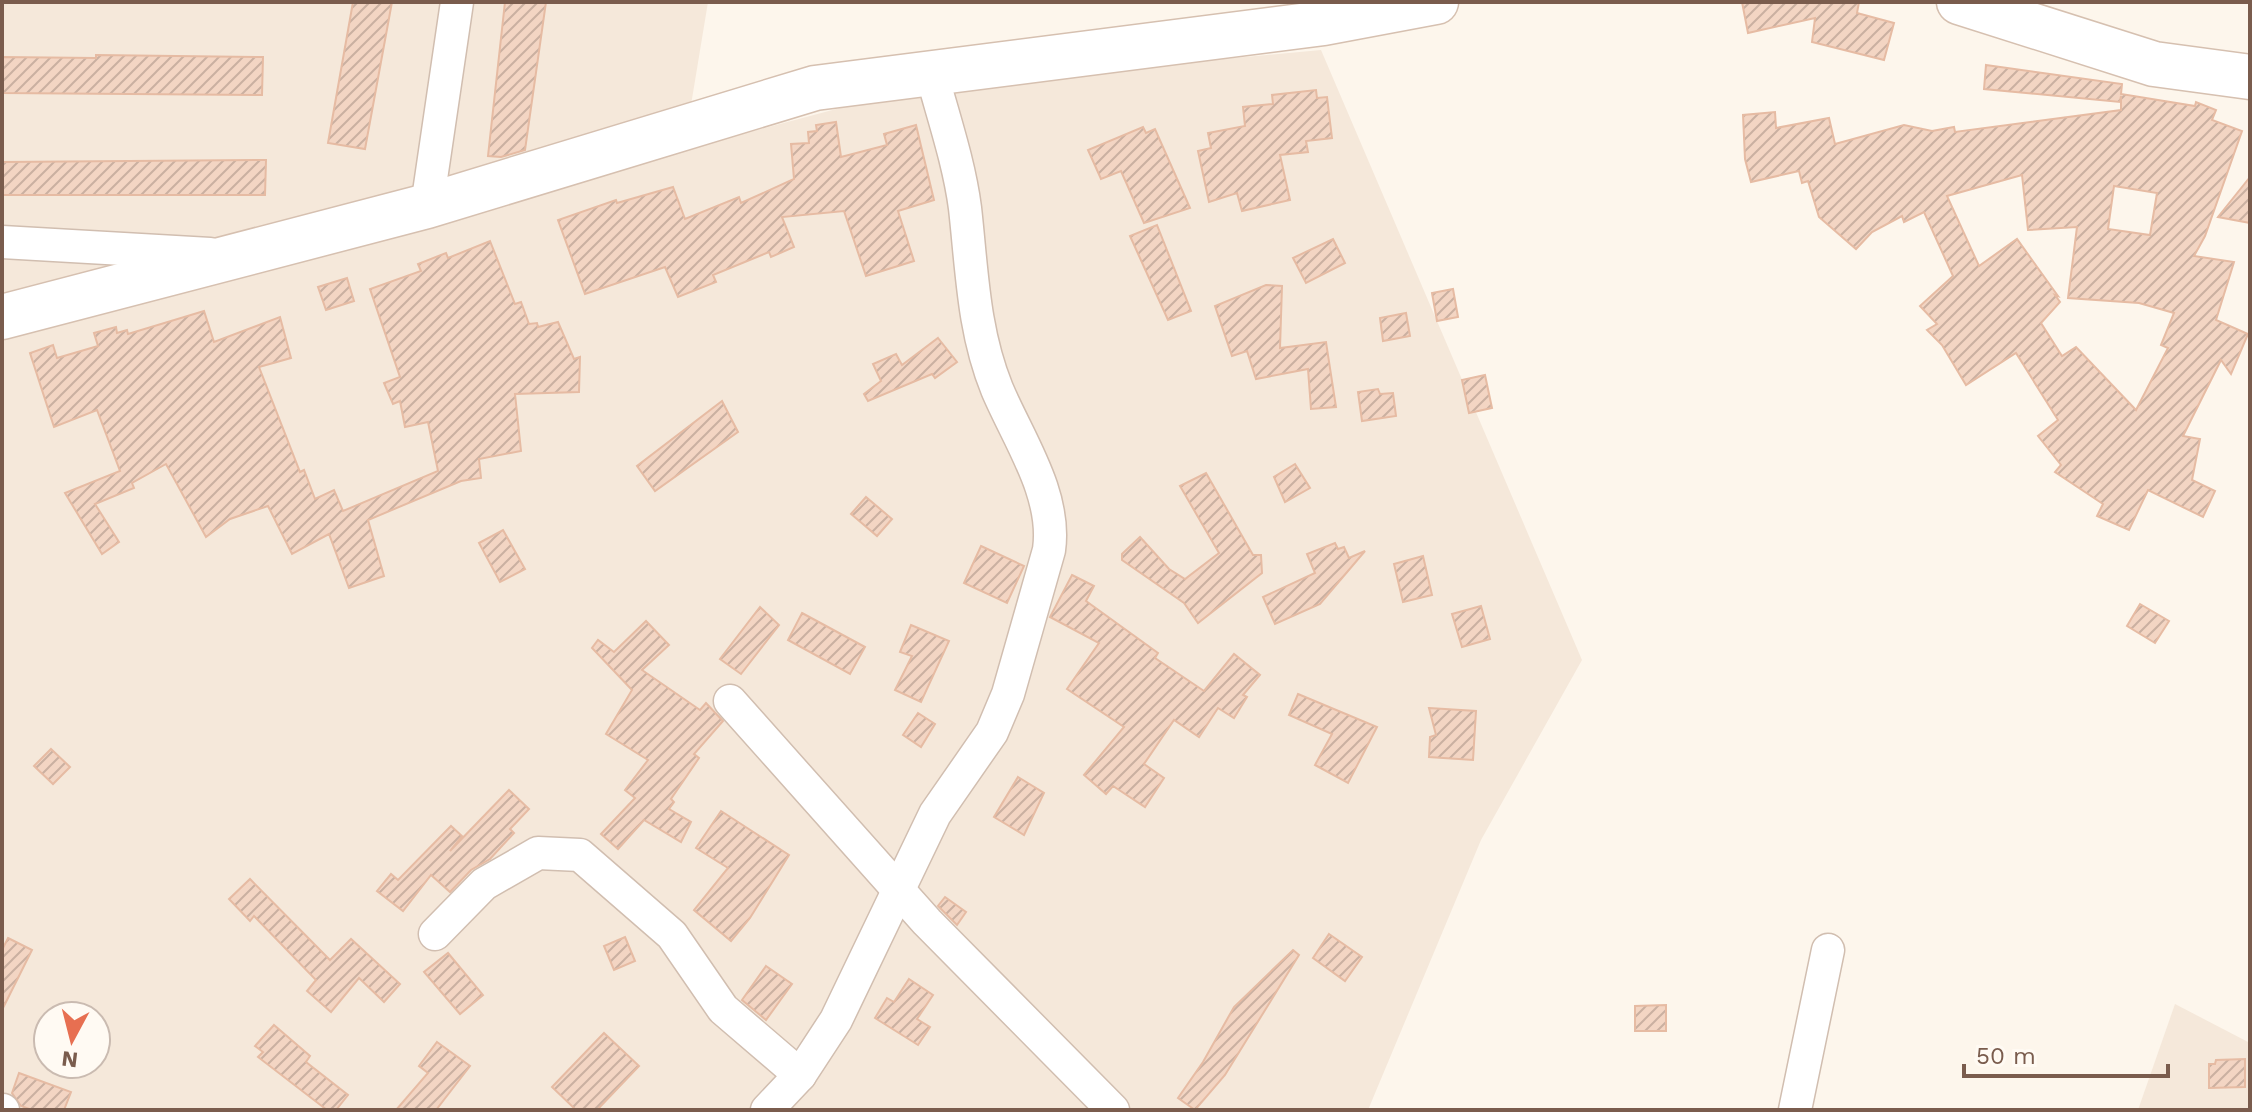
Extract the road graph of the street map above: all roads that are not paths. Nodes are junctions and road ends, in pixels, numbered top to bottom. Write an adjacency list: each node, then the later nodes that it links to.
1 (457, 2): 6 (street)
2 (1436, 2): 4 (street)
3 (1959, 2): 5 (street)
4 (931, 71): 6 (street); 11 (street)
5 (2250, 77)
6 (427, 206): 8 (street)
7 (2, 242): 8 (street)
8 (235, 255): 9 (street)
9 (2, 317)
10 (730, 701): 11 (street)
11 (897, 887): 14 (street); 16 (street)
12 (435, 934): 14 (street)
13 (1828, 950): 17 (street)
14 (800, 1075): 15 (street)
15 (767, 1110)
16 (1113, 1110)
17 (1795, 1110)

